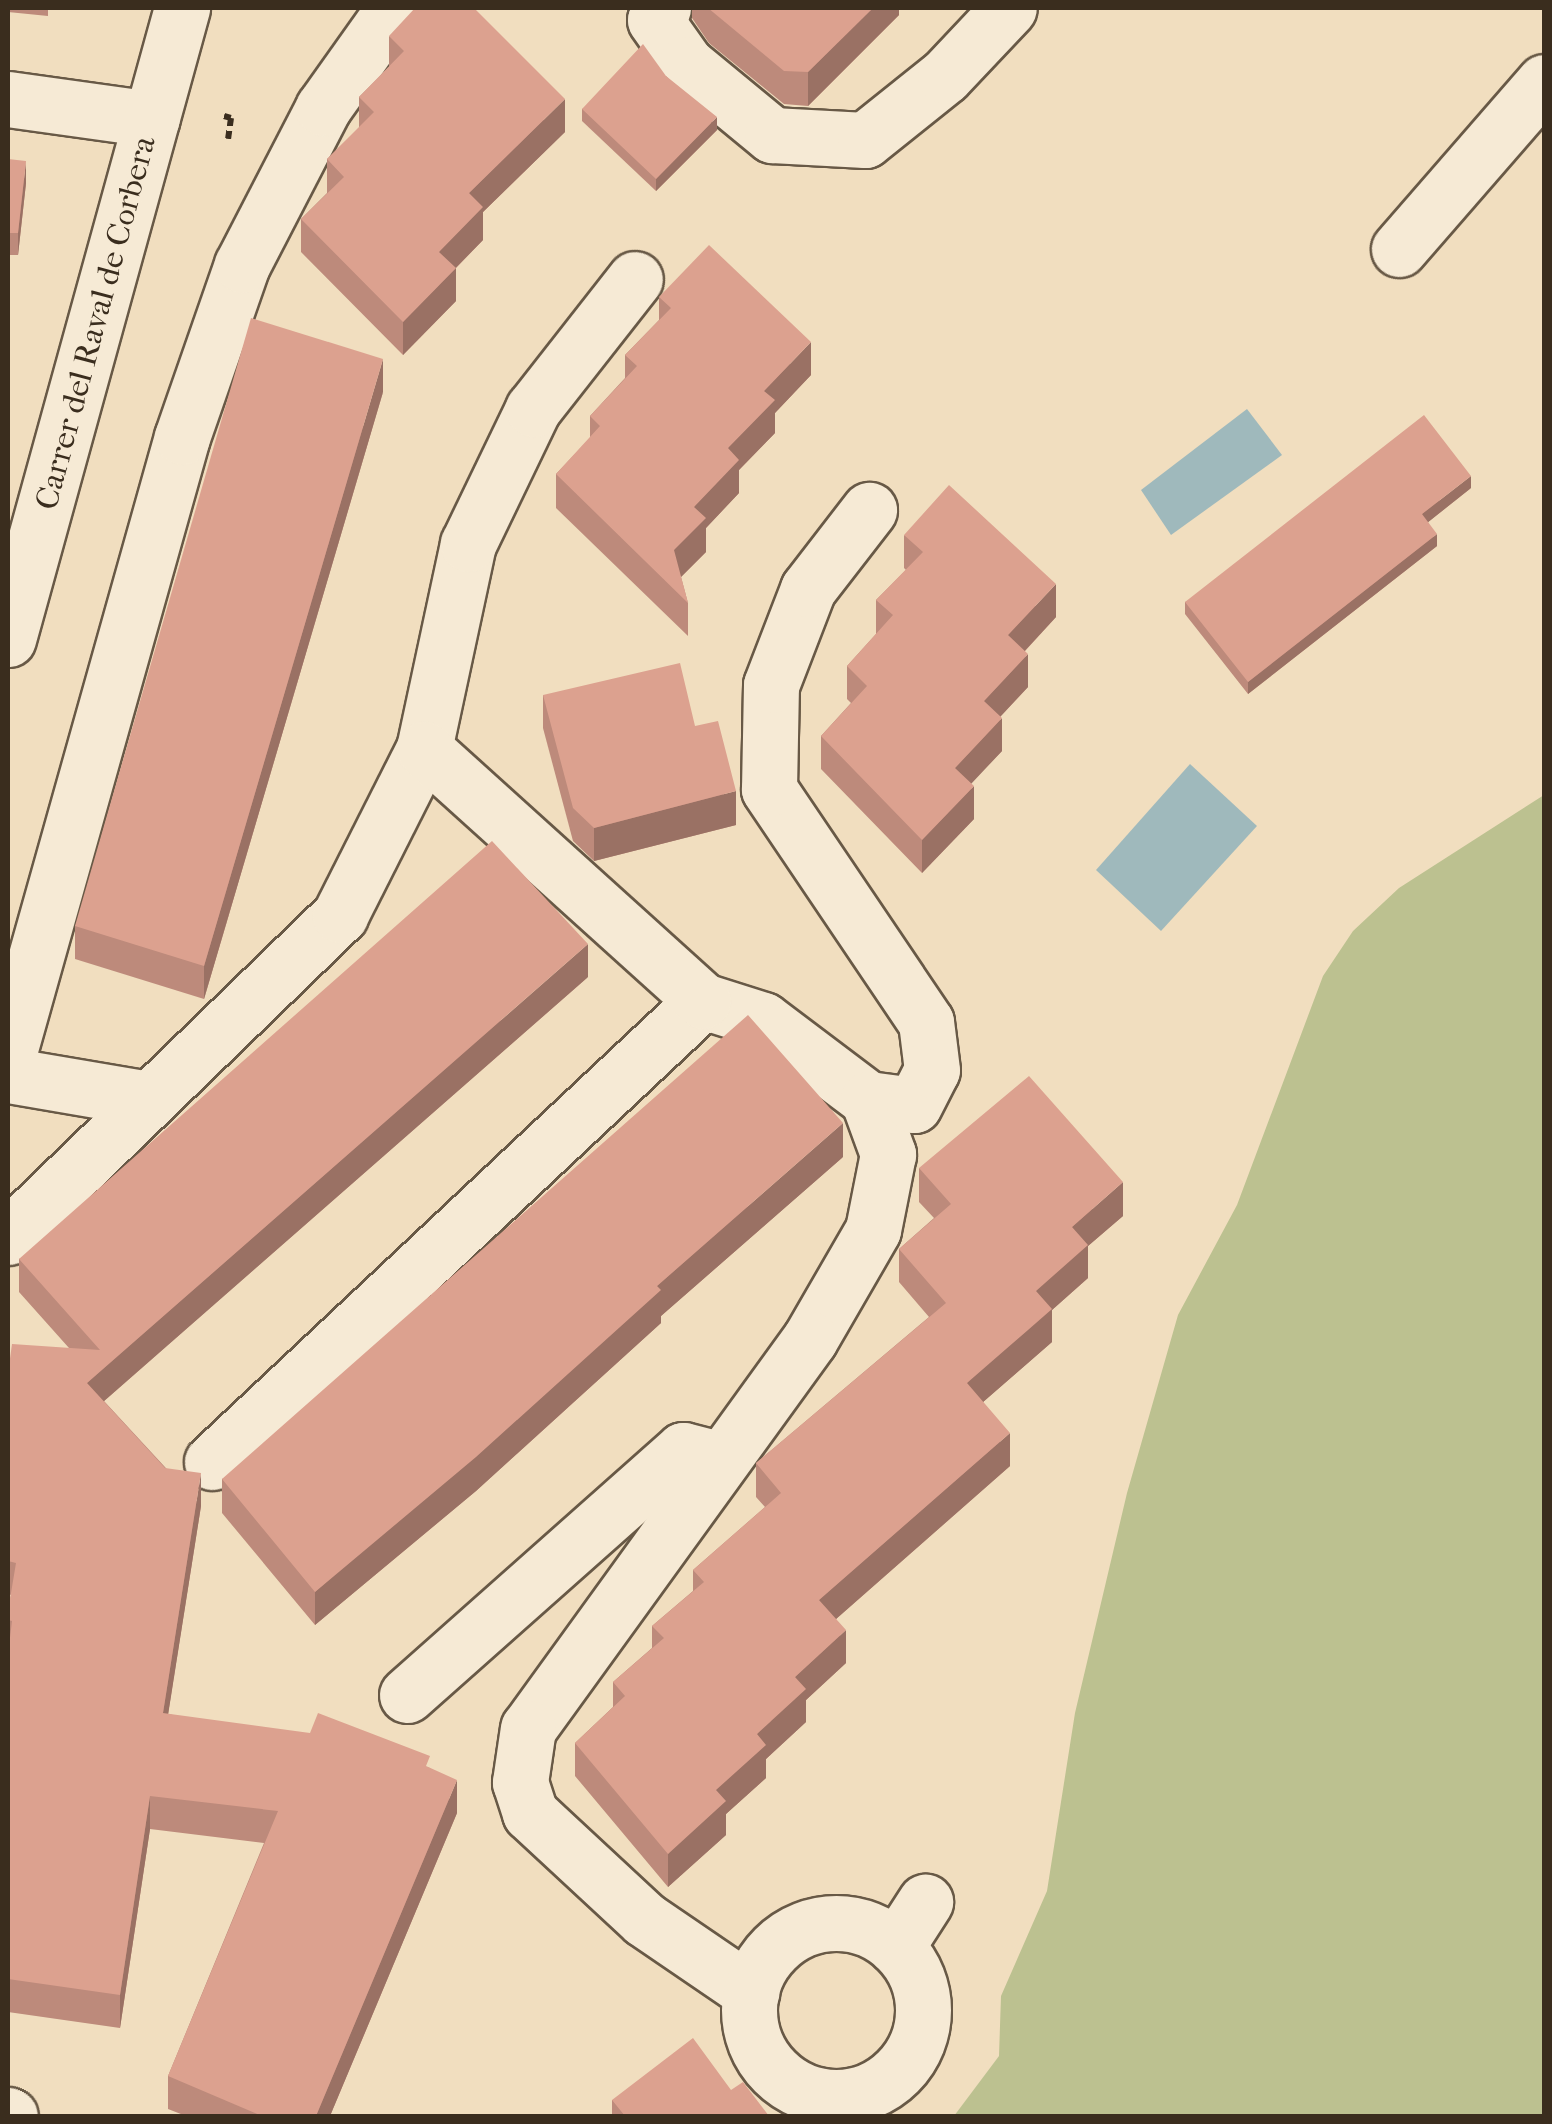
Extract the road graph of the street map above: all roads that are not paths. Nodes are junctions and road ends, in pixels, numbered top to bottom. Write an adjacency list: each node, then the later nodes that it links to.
1 (182, 8): 7 (street, Carrer del Raval de Corbera)
2 (394, 8): 14 (street)
3 (663, 8): 4 (street)
4 (1009, 8)
5 (1544, 82): 8 (street)
6 (8, 99): 7 (street)
7 (152, 119): 11 (street, Carrer del Raval de Corbera)
8 (1398, 249)
9 (635, 279): 12 (street)
10 (869, 510): 17 (street)
11 (8, 639)
12 (424, 749): 13 (street); 16 (street)
13 (704, 1001): 17 (street); 20 (street)
14 (8, 1056)
15 (8, 1074): 16 (street)
16 (148, 1099): 18 (street)
17 (868, 1100): 19 (street)
18 (8, 1237)
19 (722, 1460): 21 (street); 22 (street)
20 (212, 1462)
21 (407, 1695)
22 (752, 1992): 22 (street)

